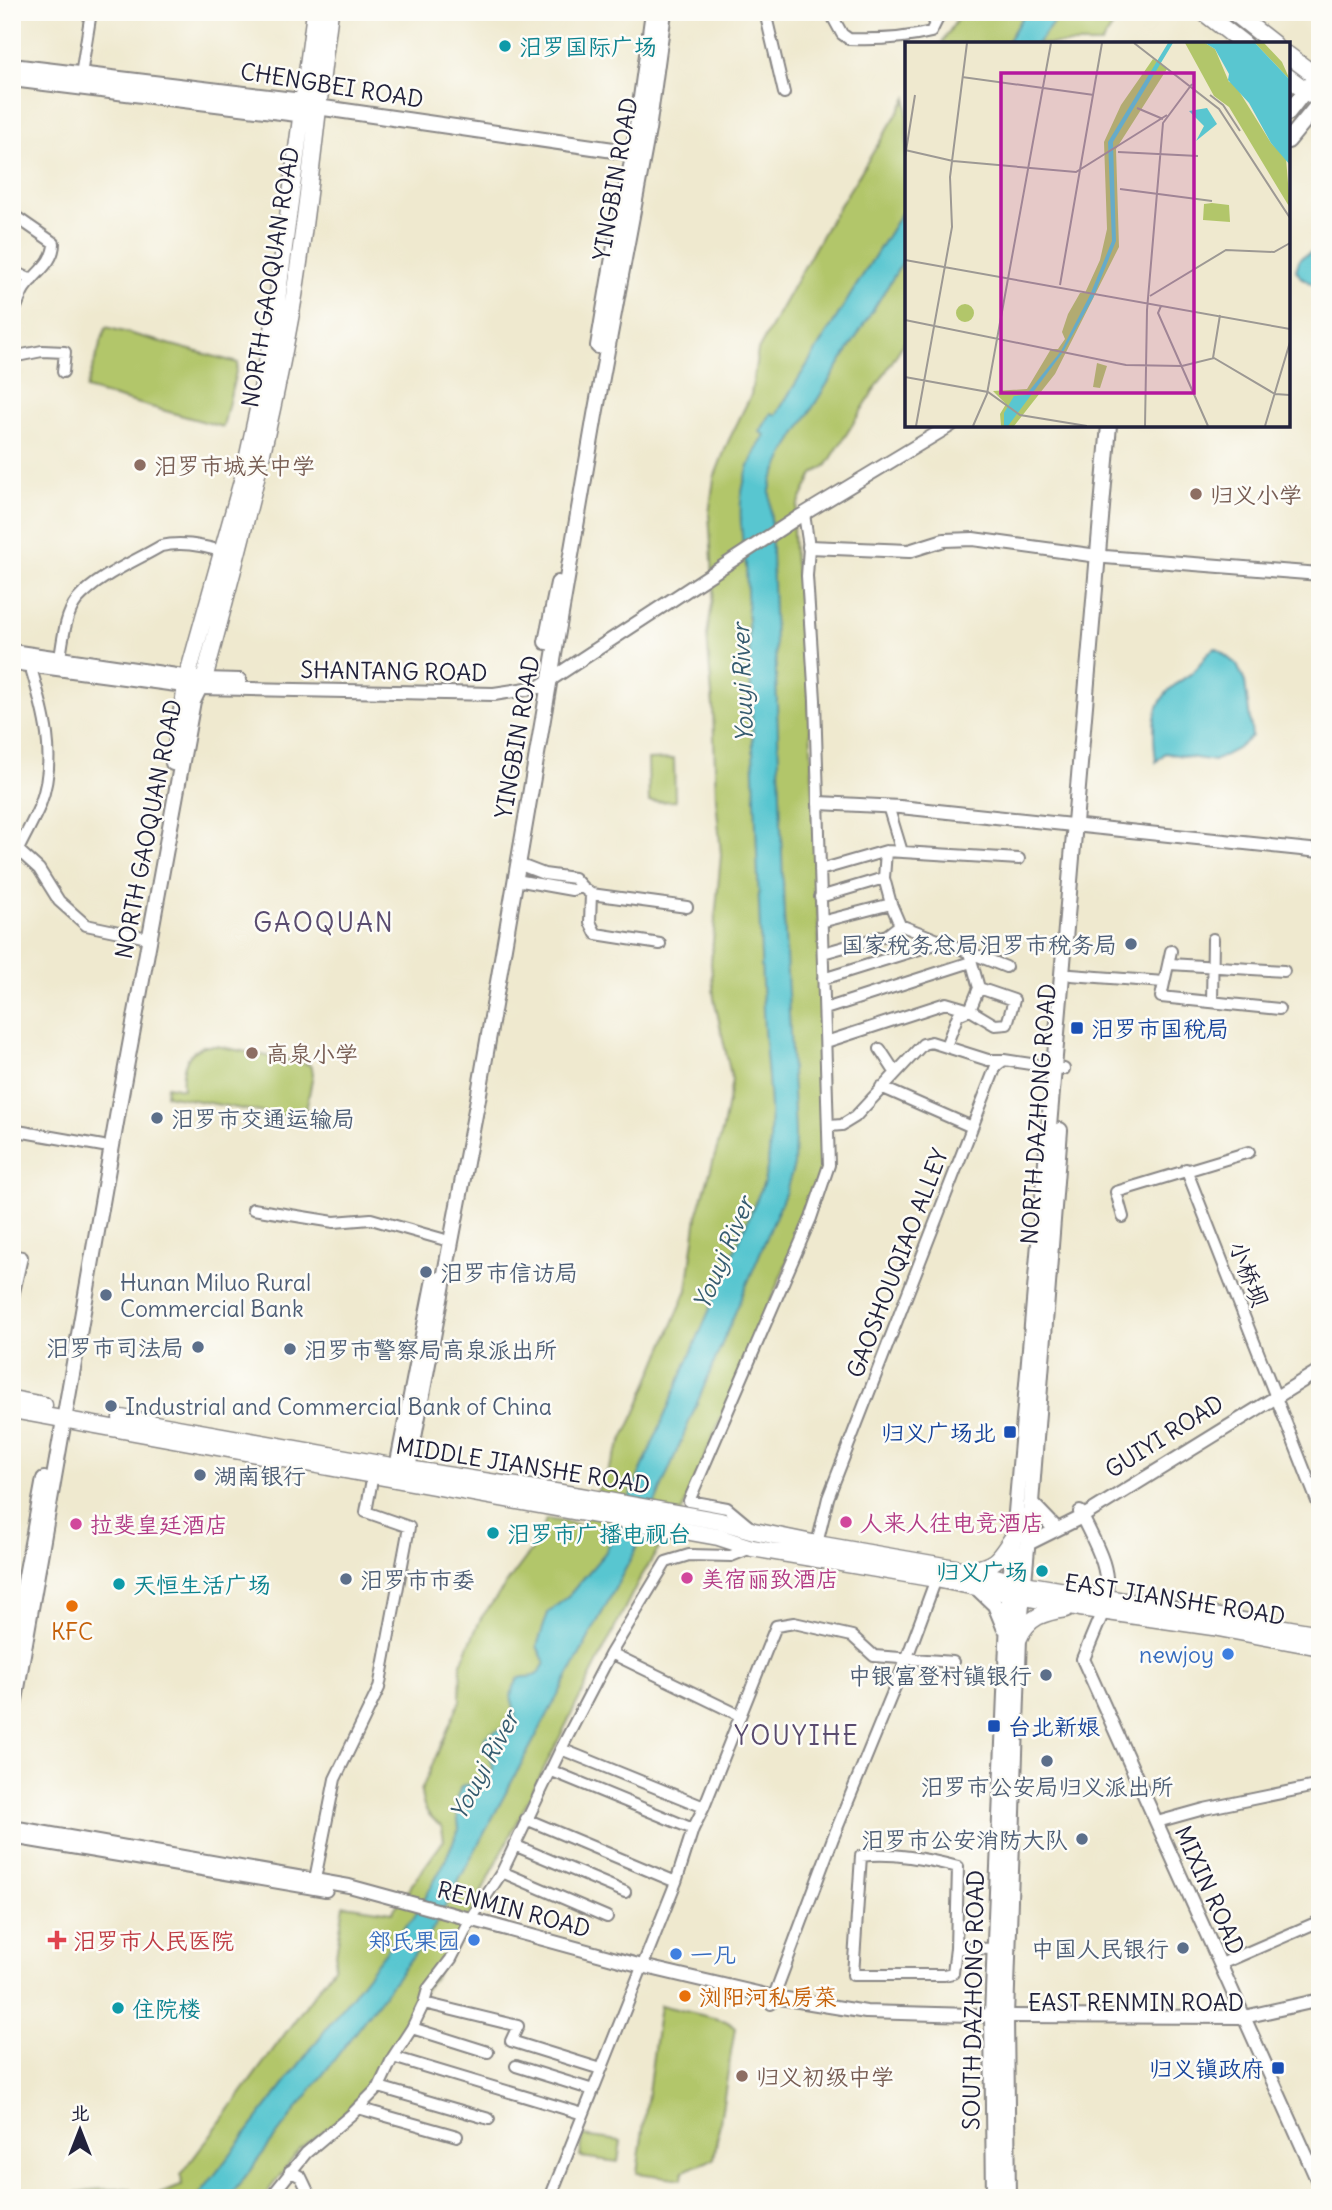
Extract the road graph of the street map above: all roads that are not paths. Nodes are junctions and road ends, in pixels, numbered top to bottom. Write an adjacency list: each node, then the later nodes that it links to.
1 (91, 12): 15 (street)
2 (315, 12): 22 (main road, NORTH GAOQUAN ROAD)
3 (330, 12): 22 (main road, NORTH GAOQUAN ROAD)
4 (653, 12): 25 (main road, YINGBIN ROAD)
5 (664, 12): 25 (main road, YINGBIN ROAD)
6 (765, 12): 20 (street)
7 (830, 12): 8 (street)
8 (941, 12)
9 (1203, 12): 11 (main road)
10 (1233, 12): 12 (main road)
11 (1241, 42)
12 (1271, 42)
13 (1290, 57): 16 (main road)
14 (12, 66): 15 (main road, CHENGBEI ROAD)
15 (81, 75): 22 (main road, CHENGBEI ROAD)
16 (1318, 78): 19 (main road)
17 (12, 79): 22 (main road, CHENGBEI ROAD)
18 (1290, 79): 19 (main road)
19 (1306, 91): 21 (main road); 23 (main road)
20 (783, 93)
21 (1320, 102): 24 (main road)
22 (310, 110): 25 (main road, CHENGBEI ROAD); 39 (main road, NORTH GAOQUAN ROAD); 45 (main road, NORTH GAOQUAN ROAD)
23 (1290, 111)
24 (1290, 139)
25 (637, 158): 44 (main road, YINGBIN ROAD)
26 (12, 214): 28 (street)
27 (12, 271): 28 (street)
28 (32, 280): 29 (street)
29 (12, 314)
30 (12, 357): 31 (street)
31 (63, 372)
32 (934, 427): 37 (street, SHANTANG ROAD)
33 (948, 427): 36 (street, SHANTANG ROAD)
34 (1110, 427): 40 (main road, NORTH DAZHONG ROAD)
35 (1118, 427): 40 (main road, NORTH DAZHONG ROAD)
36 (804, 514): 37 (street, SHANTANG ROAD); 38 (street)
37 (786, 521): 44 (street, SHANTANG ROAD)
38 (809, 547): 40 (street); 46 (street)
39 (222, 551): 42 (street); 45 (main road, NORTH GAOQUAN ROAD)
40 (1101, 557): 41 (street); 48 (main road, NORTH DAZHONG ROAD)
41 (1320, 574)
42 (60, 658): 43 (street, SHANTANG ROAD); 45 (street, SHANTANG ROAD)
43 (17, 663): 45 (street, SHANTANG ROAD); 52 (street)
44 (544, 680): 45 (street, SHANTANG ROAD); 54 (main road, YINGBIN ROAD); 98 (main road, YINGBIN ROAD)
45 (194, 682): 64 (main road, NORTH GAOQUAN ROAD); 105 (main road, NORTH GAOQUAN ROAD)
46 (819, 803): 47 (street); 55 (street)
47 (888, 806): 48 (street); 51 (street)
48 (1079, 827): 50 (street); 75 (main road, NORTH DAZHONG ROAD); 87 (main road, NORTH DAZHONG ROAD)
49 (886, 851): 51 (street); 55 (street); 56 (street)
50 (1320, 851)
51 (902, 852): 53 (street)
52 (15, 853): 64 (street)
53 (1019, 859)
54 (518, 864): 57 (main road, YINGBIN ROAD); 58 (street)
55 (820, 870): 59 (street)
56 (884, 878): 59 (street); 60 (street)
57 (516, 880): 58 (street); 106 (main road, YINGBIN ROAD)
58 (586, 890): 61 (street); 67 (street)
59 (821, 897): 62 (street)
60 (891, 904): 62 (street); 63 (street)
61 (688, 908)
62 (821, 922): 69 (street)
63 (900, 925): 66 (street); 69 (street)
64 (143, 937): 93 (main road, NORTH GAOQUAN ROAD)
65 (1213, 939): 72 (street)
66 (942, 942): 70 (street); 76 (street)
67 (660, 944)
68 (1171, 950): 71 (street)
69 (822, 953): 76 (street)
70 (970, 958): 73 (street); 78 (street); 80 (street)
71 (1170, 964): 72 (street); 77 (street)
72 (1213, 966): 74 (street); 79 (street)
73 (1006, 967)
74 (1284, 971)
75 (1072, 975): 77 (street); 87 (main road, NORTH DAZHONG ROAD)
76 (824, 979): 80 (street)
77 (1164, 982): 79 (street)
78 (979, 988): 82 (street); 82 (street)
79 (1212, 1002): 81 (street)
80 (825, 1009): 83 (street)
81 (1279, 1009)
82 (970, 1010): 83 (street); 84 (street)
83 (826, 1042): 90 (street)
84 (946, 1046): 86 (street); 88 (street)
85 (880, 1049): 88 (street)
86 (1004, 1060): 87 (street); 91 (street, GAOSHOUQIAO ALLEY)
87 (1060, 1069): 108 (main road, NORTH DAZHONG ROAD); 114 (main road, NORTH DAZHONG ROAD)
88 (895, 1073): 89 (street)
89 (881, 1087): 90 (street); 91 (street)
90 (829, 1126): 113 (street)
91 (972, 1127): 115 (street, GAOSHOUQIAO ALLEY)
92 (12, 1130): 93 (street)
93 (103, 1146): 105 (main road, NORTH GAOQUAN ROAD)
94 (1249, 1152): 95 (street)
95 (1186, 1169): 97 (street); 102 (street, 小桥坝)
96 (253, 1209): 98 (street)
97 (1123, 1217)
98 (442, 1239): 106 (main road, YINGBIN ROAD)
99 (12, 1255): 100 (street)
100 (12, 1301)
101 (1320, 1367): 102 (street)
102 (1273, 1395): 109 (street, 小桥坝); 110 (street)
103 (12, 1399): 105 (main road, MIDDLE JIANSHE ROAD)
104 (12, 1410): 105 (main road, MIDDLE JIANSHE ROAD)
105 (60, 1413): 106 (main road, MIDDLE JIANSHE ROAD); 107 (main road, MIDDLE JIANSHE ROAD); 126 (main road); 131 (main road)
106 (403, 1468): 112 (main road, MIDDLE JIANSHE ROAD)
107 (373, 1474): 112 (main road, MIDDLE JIANSHE ROAD); 143 (street)
108 (1031, 1503): 111 (main road); 114 (main road, NORTH DAZHONG ROAD)
109 (1320, 1509)
110 (1081, 1515): 111 (street); 114 (street); 121 (street)
111 (1054, 1527): 114 (street)
112 (719, 1529): 113 (main road, MIDDLE JIANSHE ROAD); 116 (main road, MIDDLE JIANSHE ROAD)
113 (754, 1531): 115 (main road, MIDDLE JIANSHE ROAD)
114 (1023, 1540): 117 (main road); 120 (main road, NORTH DAZHONG ROAD)
115 (817, 1544): 117 (main road, MIDDLE JIANSHE ROAD)
116 (752, 1548): 118 (main road, MIDDLE JIANSHE ROAD); 127 (street)
117 (967, 1570): 120 (main road, MIDDLE JIANSHE ROAD)
118 (936, 1579): 119 (main road, MIDDLE JIANSHE ROAD); 128 (street)
119 (975, 1586): 120 (main road, MIDDLE JIANSHE ROAD); 124 (main road)
120 (1017, 1589): 121 (main road, EAST JIANSHE ROAD); 122 (main road, EAST JIANSHE ROAD); 124 (main road, SOUTH DAZHONG ROAD)
121 (1104, 1604): 122 (main road, EAST JIANSHE ROAD); 123 (main road, EAST JIANSHE ROAD); 125 (main road, EAST JIANSHE ROAD); 137 (street, MIXIN ROAD)
122 (1080, 1608): 124 (main road)
123 (1320, 1634)
124 (1013, 1638): 151 (main road, SOUTH DAZHONG ROAD); 158 (main road, SOUTH DAZHONG ROAD)
125 (1320, 1647)
126 (12, 1651)
127 (611, 1653): 130 (street); 132 (street)
128 (906, 1660): 129 (street); 130 (street); 154 (street)
129 (953, 1662)
130 (739, 1715): 135 (street)
131 (12, 1717)
132 (561, 1749): 133 (street); 135 (street)
133 (552, 1770): 136 (street); 139 (street)
134 (1320, 1785): 137 (street)
135 (704, 1807): 139 (street)
136 (526, 1819): 141 (street); 144 (street)
137 (1160, 1822): 152 (street, MIXIN ROAD)
138 (12, 1827): 143 (street, RENMIN ROAD)
139 (692, 1829): 144 (street)
140 (12, 1837): 146 (street, RENMIN ROAD)
141 (514, 1845): 142 (street); 145 (street)
142 (502, 1872): 147 (street); 148 (street)
143 (315, 1879): 146 (street, RENMIN ROAD)
144 (676, 1882): 153 (street)
145 (625, 1892)
146 (405, 1904): 148 (street, RENMIN ROAD)
147 (607, 1917)
148 (464, 1921): 153 (street, RENMIN ROAD); 156 (street)
149 (1320, 1922): 152 (street)
150 (956, 1948): 150 (street); 151 (street)
151 (995, 1949): 158 (main road, SOUTH DAZHONG ROAD)
152 (1224, 1963): 159 (street, MIXIN ROAD)
153 (640, 1970): 154 (street, RENMIN ROAD); 164 (street)
154 (772, 2000): 158 (street, RENMIN ROAD)
155 (1320, 2000): 159 (street, EAST RENMIN ROAD)
156 (424, 2003): 160 (street); 164 (street)
157 (1320, 2007): 159 (street, EAST RENMIN ROAD)
158 (999, 2019): 159 (street, EAST RENMIN ROAD); 177 (main road, SOUTH DAZHONG ROAD); 178 (main road, SOUTH DAZHONG ROAD)
159 (1250, 2020): 171 (street); 173 (street, MIXIN ROAD)
160 (412, 2028): 161 (street); 162 (street)
161 (488, 2052)
162 (393, 2057): 165 (street); 168 (street)
163 (516, 2066): 166 (street)
164 (601, 2069): 166 (street)
165 (379, 2087): 167 (street); 169 (street)
166 (593, 2090): 168 (street)
167 (358, 2108): 170 (street); 172 (street)
168 (583, 2114): 176 (street)
169 (489, 2119)
170 (457, 2136)
171 (1320, 2170)
172 (290, 2171): 174 (street); 175 (street)
173 (1320, 2186)
174 (270, 2198)
175 (312, 2198)
176 (550, 2198)
177 (994, 2198)
178 (1008, 2198)

